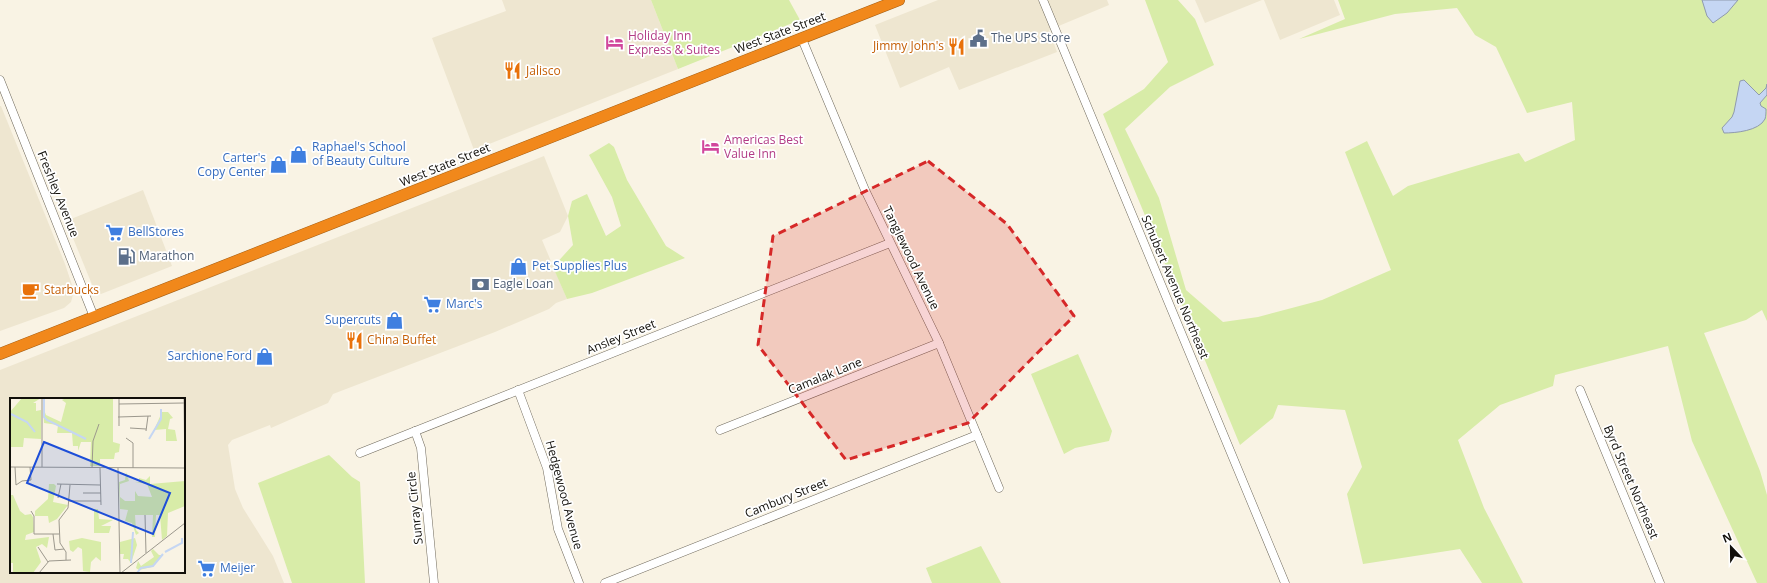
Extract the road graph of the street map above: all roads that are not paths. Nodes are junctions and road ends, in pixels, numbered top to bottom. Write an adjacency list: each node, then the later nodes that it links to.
1 (899, 0): 3 (highway, West State Street)
2 (1043, 0): 19 (street, Schubert Avenue Northeast)
3 (802, 39): 5 (street, Tanglewood Avenue); 6 (highway, West State Street)
4 (0, 80): 6 (street, Freshley Avenue)
5 (890, 244): 7 (street, Tanglewood Avenue); 9 (street, Ansley Street)
6 (94, 317): 8 (highway, West State Street)
7 (939, 344): 11 (street, Camalak Lane); 13 (street, Tanglewood Avenue)
8 (0, 354)
9 (518, 390): 12 (street, Ansley Street); 17 (street, Hedgewood Avenue)
10 (1580, 390): 20 (street, Byrd Street Northeast)
11 (720, 430)
12 (415, 431): 14 (street, Ansley Street); 16 (street, Sunray Circle)
13 (977, 435): 15 (street, Tanglewood Avenue); 18 (street, Cambury Street)
14 (360, 453)
15 (999, 488)
16 (434, 583)
17 (579, 583)
18 (605, 583)
19 (1285, 583)
20 (1660, 583)

